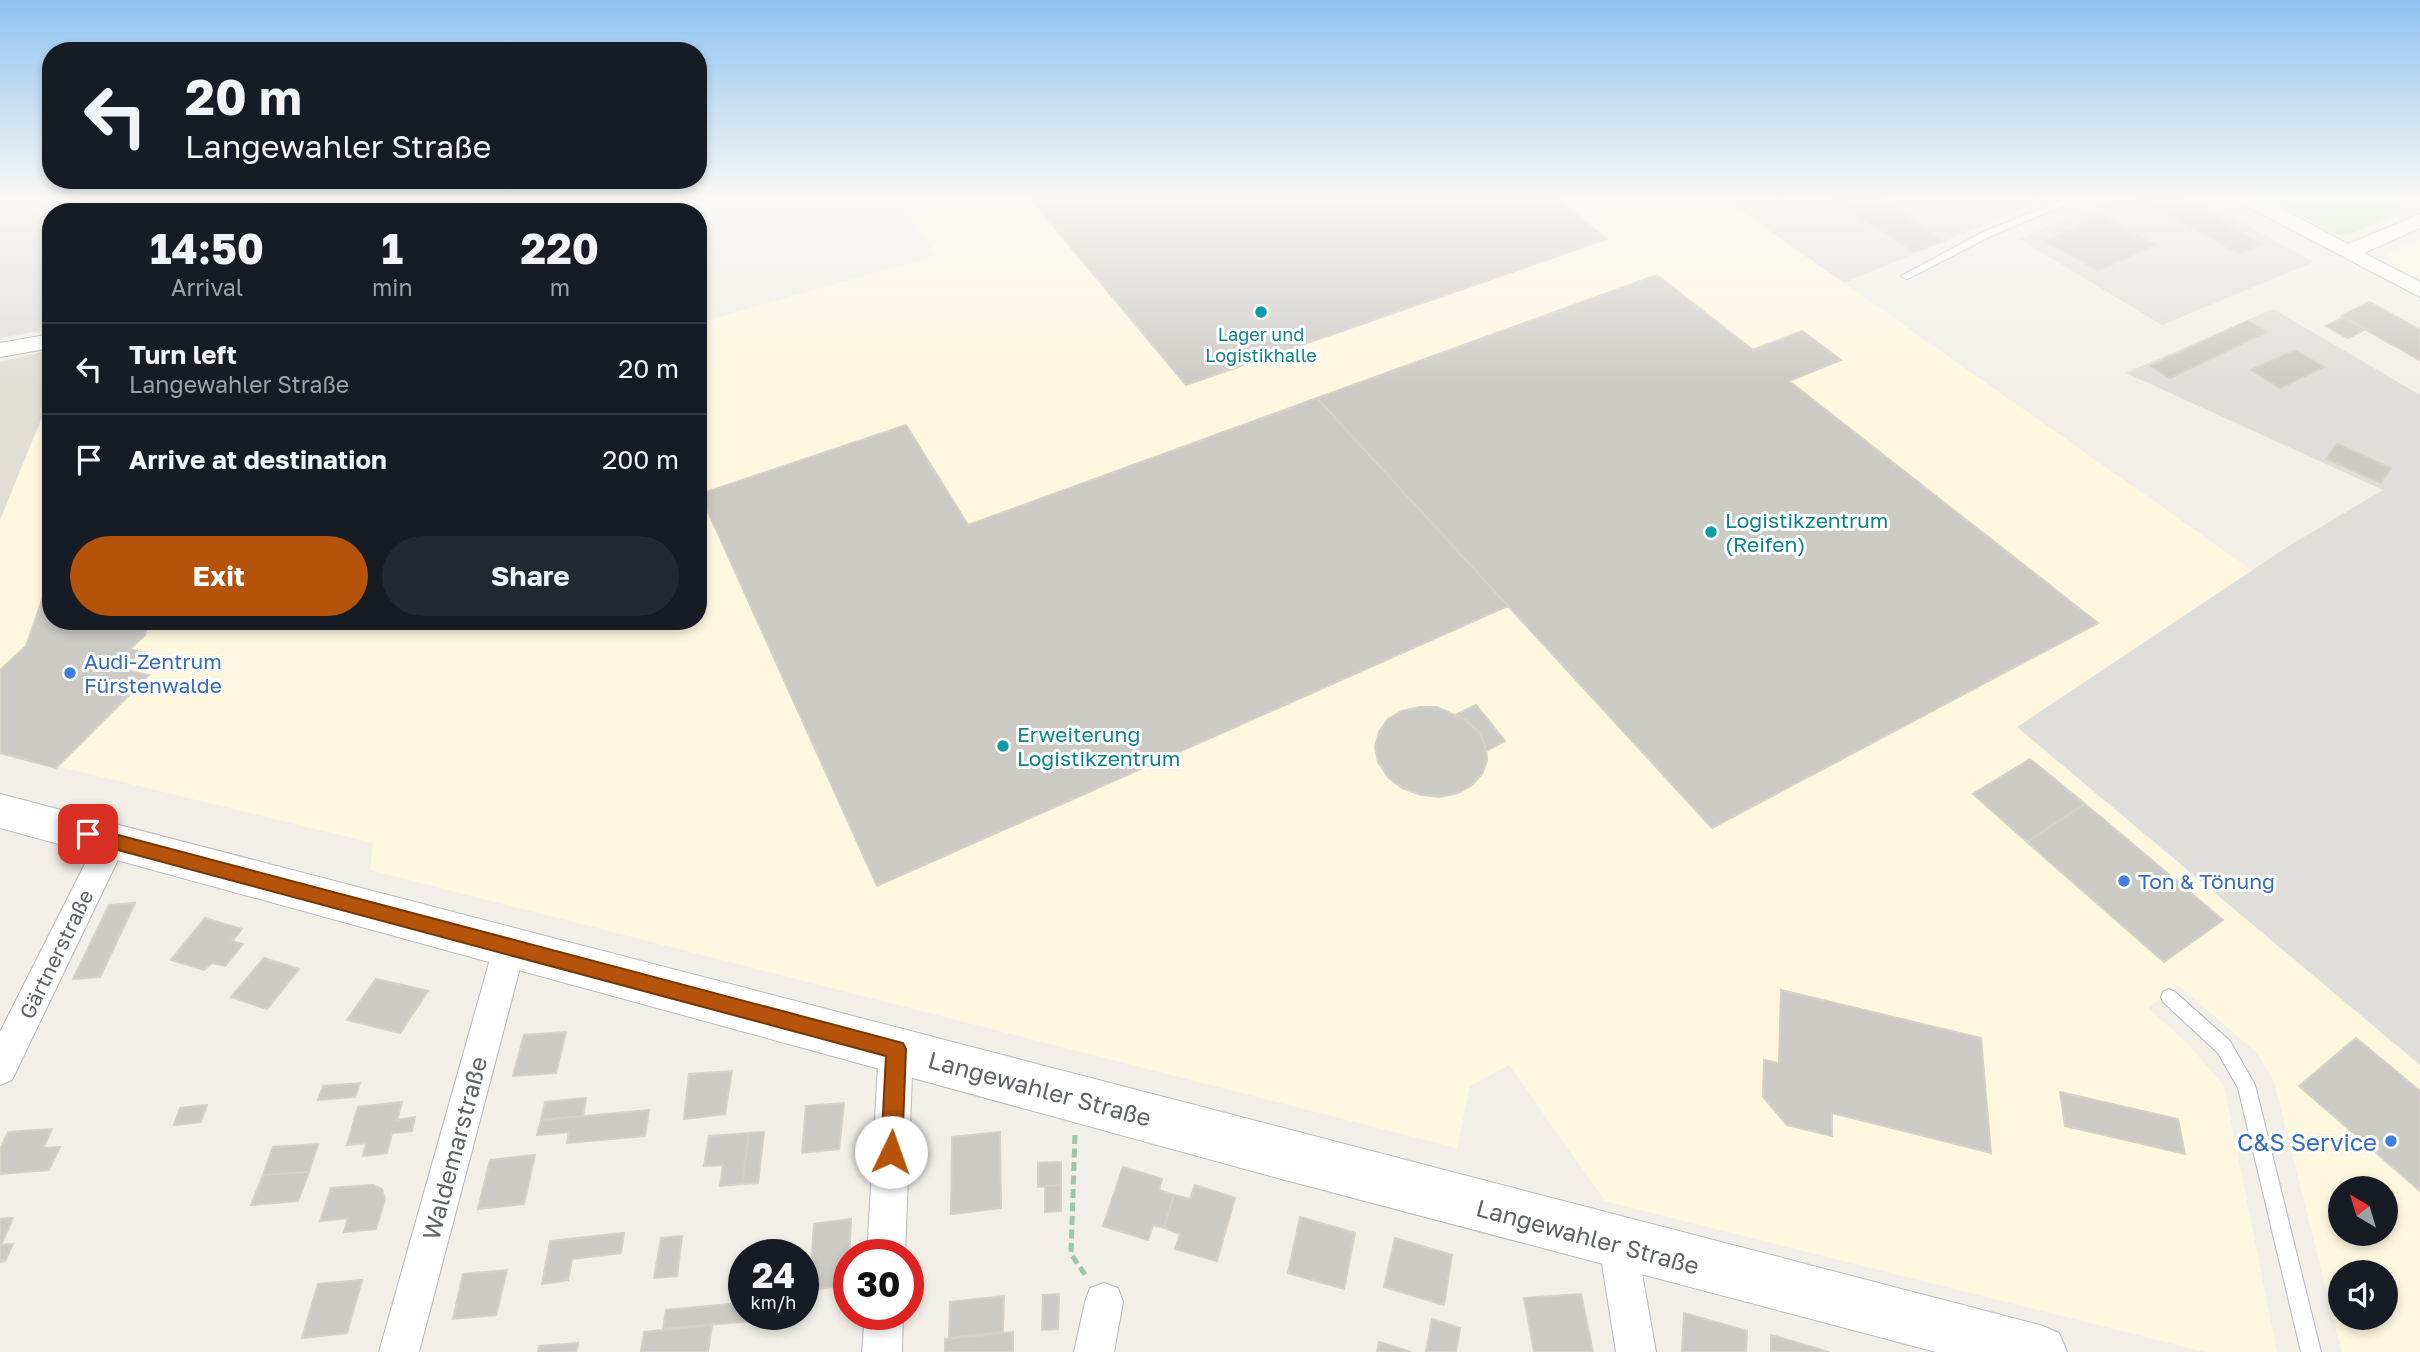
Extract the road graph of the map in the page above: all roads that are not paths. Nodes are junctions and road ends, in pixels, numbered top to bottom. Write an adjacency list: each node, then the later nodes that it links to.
1 (1937, 260): 3 (lane)
2 (2363, 260): 4 (street)
3 (1906, 276)
4 (2420, 290)
5 (42, 343): 6 (street)
6 (0, 350)
7 (0, 811): 8 (street, Langewahler Straße)
8 (112, 841): 9 (street, Langewahler Straße); 12 (street, Gärtnerstraße)
9 (510, 945): 11 (street, Langewahler Straße); 17 (street, Waldemarstraße)
10 (2169, 997): 22 (lane)
11 (896, 1049): 13 (street); 14 (street, Langewahler Straße)
12 (0, 1068)
13 (887, 1239)
14 (1618, 1245): 20 (street); 21 (street, Langewahler Straße)
15 (1104, 1302): 19 (street)
16 (883, 1330): 18 (street)
17 (399, 1352)
18 (882, 1352)
19 (1094, 1352)
20 (1636, 1352)
21 (2040, 1352)
22 (2311, 1352)

